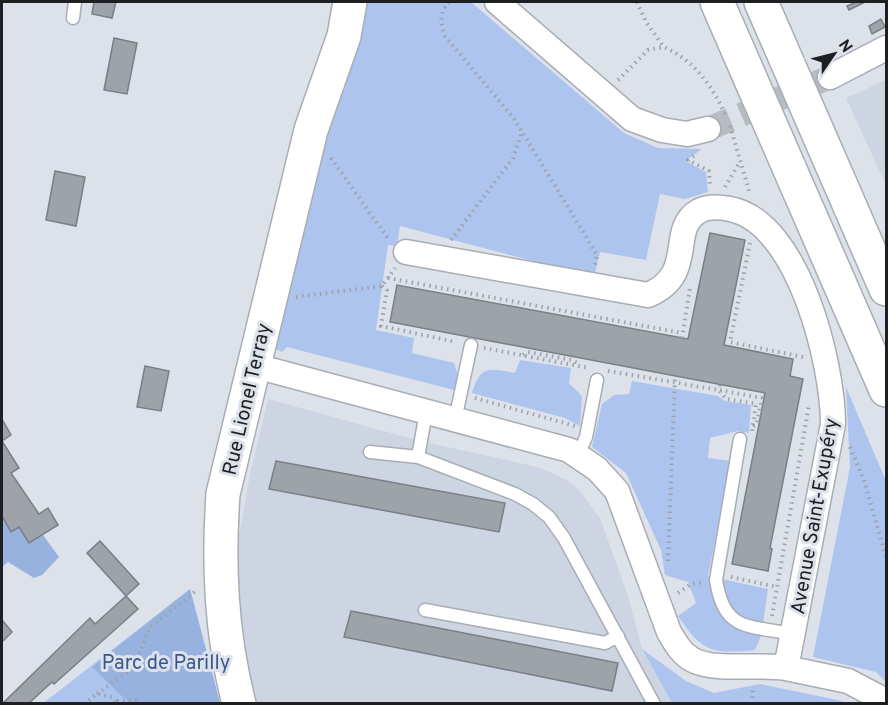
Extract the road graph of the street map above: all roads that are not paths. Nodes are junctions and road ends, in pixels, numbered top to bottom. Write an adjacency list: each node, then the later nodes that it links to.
1 (75, 2): 7 (lane)
2 (330, 2): 10 (main road, Rue Lionel Terray)
3 (351, 2): 10 (main road, Rue Lionel Terray)
4 (497, 2): 11 (street)
5 (717, 2): 17 (main road)
6 (761, 2): 13 (main road)
7 (73, 18)
8 (886, 48): 9 (street)
9 (830, 77)
10 (320, 99): 15 (main road, Rue Lionel Terray)
11 (708, 129)
12 (406, 252): 25 (street, Avenue Saint-Exupéry)
13 (886, 289)
14 (471, 345): 19 (lane)
15 (252, 365): 18 (street); 29 (main road, Rue Lionel Terray)
16 (598, 373): 22 (lane)
17 (886, 390)
18 (426, 412): 19 (street); 23 (lane)
19 (454, 420): 22 (street)
20 (740, 439): 25 (lane)
21 (370, 452): 23 (lane)
22 (578, 455): 27 (street)
23 (418, 457): 26 (lane)
24 (424, 610): 26 (lane)
25 (792, 634): 27 (street, Avenue Saint-Exupéry)
26 (618, 636): 30 (lane)
27 (786, 668): 28 (street)
28 (886, 701)
29 (239, 704)
30 (654, 704)

